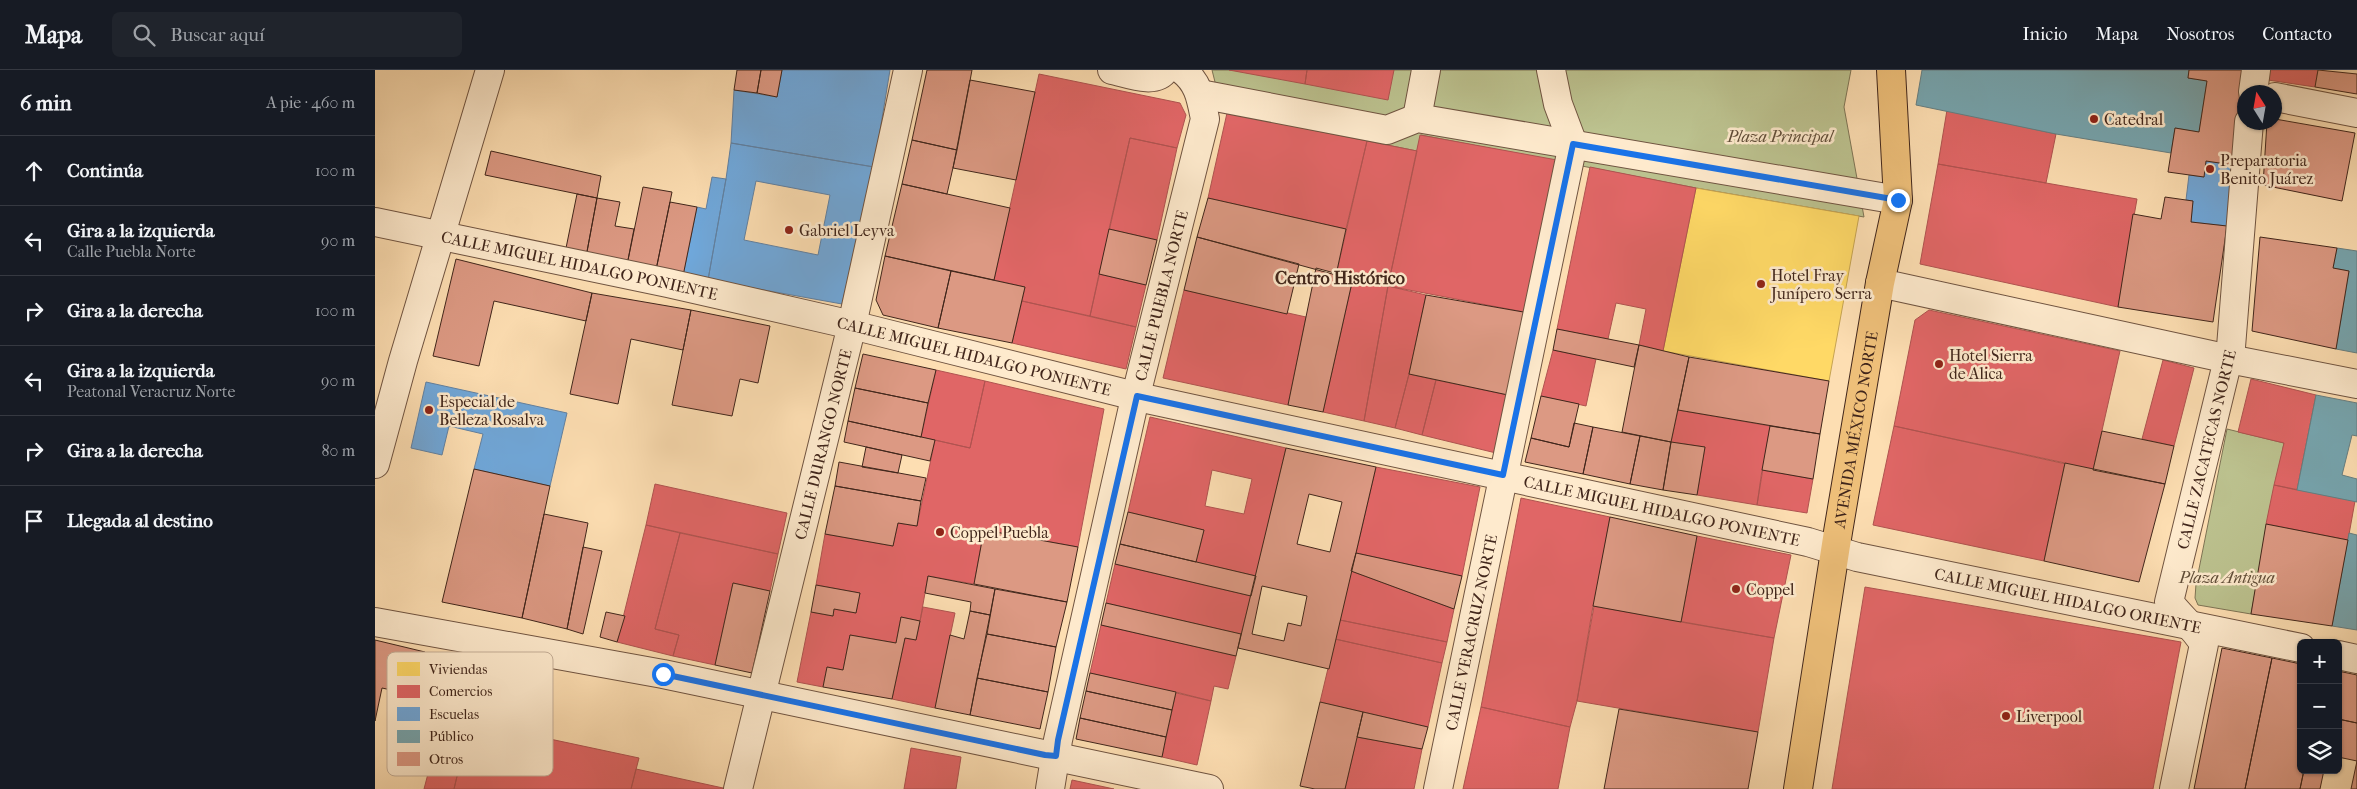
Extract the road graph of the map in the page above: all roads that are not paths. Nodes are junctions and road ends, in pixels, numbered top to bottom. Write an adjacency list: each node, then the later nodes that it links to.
1 (490, 70): 19 (street)
2 (909, 70): 21 (street, CALLE DURANGO NORTE)
3 (1113, 70): 4 (street)
4 (1165, 70)
5 (1183, 70): 11 (street, CALLE PUEBLA NORTE)
6 (1426, 70): 14 (street)
7 (1551, 70): 16 (street)
8 (1891, 70): 17 (main road, AVENIDA MÉXICO NORTE)
9 (2256, 70): 10 (street)
10 (2254, 85)
11 (1200, 94): 14 (street); 24 (street, CALLE PUEBLA NORTE)
12 (2282, 98): 13 (street)
13 (2357, 113)
14 (1417, 118): 16 (street)
15 (2248, 130): 22 (street, CALLE ZACATECAS NORTE)
16 (1573, 144): 17 (street); 26 (street, CALLE VERACRUZ NORTE)
17 (1898, 200): 20 (main road, AVENIDA MÉXICO NORTE)
18 (375, 222): 19 (street, CALLE MIGUEL HIDALGO PONIENTE)
19 (440, 236): 21 (street, CALLE MIGUEL HIDALGO PONIENTE); 25 (street)
20 (1880, 283): 22 (street); 27 (main road, AVENIDA MÉXICO NORTE)
21 (852, 325): 24 (street, CALLE MIGUEL HIDALGO PONIENTE); 35 (street, CALLE DURANGO NORTE)
22 (2229, 359): 23 (street); 29 (street, CALLE ZACATECAS NORTE)
23 (2357, 384)
24 (1137, 396): 26 (street, CALLE MIGUEL HIDALGO PONIENTE); 36 (street, CALLE PUEBLA NORTE)
25 (375, 464)
26 (1503, 475): 27 (street, CALLE MIGUEL HIDALGO PONIENTE); 40 (street, CALLE VERACRUZ NORTE)
27 (1835, 551): 29 (street, CALLE MIGUEL HIDALGO ORIENTE); 41 (main road, AVENIDA MÉXICO NORTE)
28 (375, 622): 31 (street)
29 (2194, 626): 30 (street, CALLE MIGUEL HIDALGO ORIENTE); 42 (street, CALLE ZACATECAS NORTE)
30 (2297, 647)
31 (541, 652)
32 (553, 654): 35 (street)
33 (2342, 656): 34 (street)
34 (2357, 658)
35 (761, 695): 36 (street); 37 (street, CALLE DURANGO NORTE)
36 (1056, 756): 38 (street, CALLE PUEBLA NORTE); 39 (street)
37 (738, 789)
38 (1051, 789)
39 (1209, 789)
40 (1438, 789)
41 (1799, 789)
42 (2174, 789)

